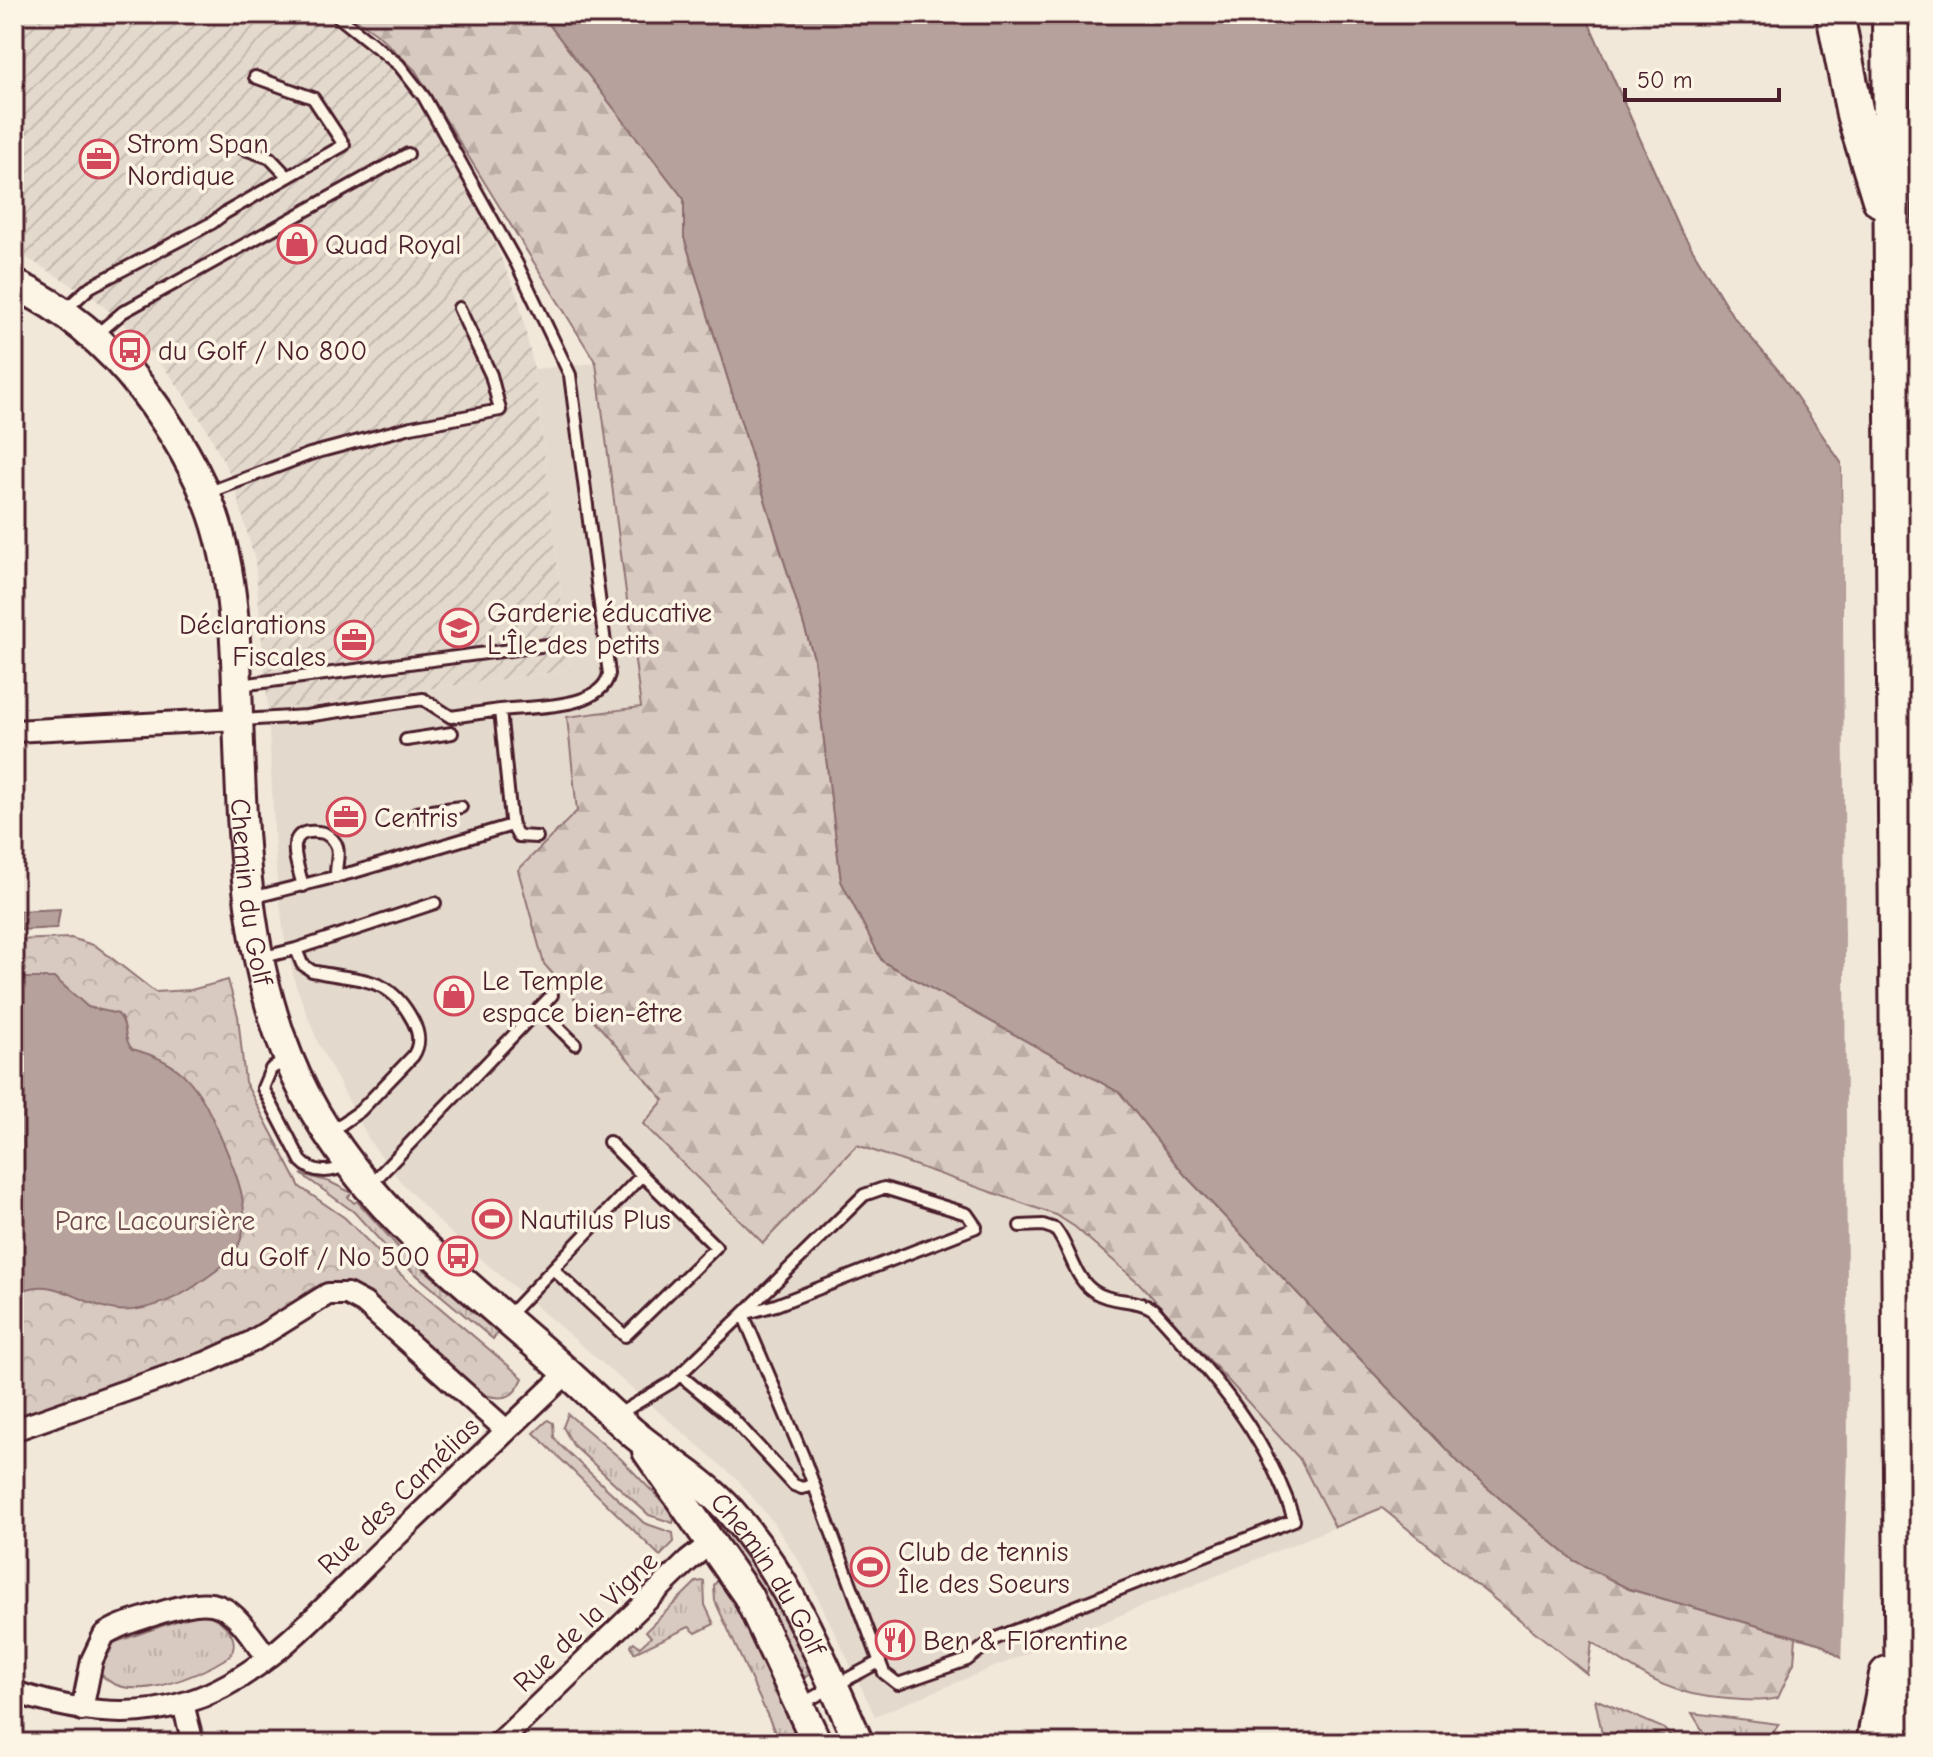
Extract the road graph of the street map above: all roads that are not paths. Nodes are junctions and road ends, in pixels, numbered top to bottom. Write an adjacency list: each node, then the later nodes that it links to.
1 (335, 14): 16 (lane)
2 (1835, 14): 8 (highway)
3 (1891, 14): 8 (highway)
4 (255, 77): 7 (lane)
5 (231, 144): 7 (lane)
6 (408, 154): 12 (lane)
7 (288, 177): 11 (lane)
8 (1893, 235): 52 (highway)
9 (14, 284): 11 (street, Chemin du Golf)
10 (459, 308): 13 (lane)
11 (63, 312): 12 (street, Chemin du Golf)
12 (94, 337): 13 (street, Chemin du Golf)
13 (205, 494): 15 (street, Chemin du Golf)
14 (548, 645): 15 (lane)
15 (237, 685): 17 (street, Chemin du Golf)
16 (500, 710): 17 (lane); 23 (lane)
17 (238, 719): 18 (street); 27 (street, Chemin du Golf)
18 (14, 731)
19 (452, 733): 20 (lane)
20 (406, 740)
21 (461, 807): 22 (lane)
22 (416, 813)
23 (512, 825): 24 (lane); 25 (lane)
24 (537, 837)
25 (336, 877): 26 (lane); 26 (lane)
26 (303, 886): 27 (lane)
27 (249, 898): 30 (street, Chemin du Golf)
28 (435, 903): 29 (lane)
29 (296, 949): 30 (lane); 35 (lane)
30 (259, 958): 34 (street, Chemin du Golf)
31 (552, 995): 32 (lane)
32 (539, 1008): 33 (lane); 39 (lane)
33 (575, 1044)
34 (288, 1058): 35 (street, Chemin du Golf); 37 (lane)
35 (328, 1133): 37 (street, Chemin du Golf)
36 (609, 1142): 38 (lane)
37 (349, 1163): 39 (street, Chemin du Golf)
38 (642, 1175): 41 (lane); 41 (lane)
39 (367, 1188): 43 (street, Chemin du Golf)
40 (1020, 1226): 54 (lane)
41 (553, 1269): 43 (lane)
42 (743, 1314): 42 (lane); 45 (lane); 50 (lane)
43 (505, 1319): 44 (street, Chemin du Golf)
44 (567, 1373): 46 (street, Chemin du Golf); 48 (street, Rue des Camélias)
45 (680, 1375): 46 (lane); 50 (lane)
46 (615, 1416): 49 (street, Chemin du Golf)
47 (14, 1430): 48 (street)
48 (506, 1430): 53 (street, Rue des Camélias)
49 (638, 1437): 51 (street, Chemin du Golf); 55 (street, Chemin du Golf)
50 (814, 1485): 54 (lane)
51 (712, 1542): 58 (street, Chemin du Golf); 61 (street, Rue de la Vigne)
52 (1901, 1603): 64 (highway); 65 (highway)
53 (267, 1657): 57 (street, Rue des Camélias); 59 (street)
54 (879, 1662): 55 (lane)
55 (834, 1688): 58 (lane); 63 (street, Chemin du Golf)
56 (14, 1692): 59 (street, Rue des Camélias)
57 (183, 1704): 59 (street, Rue des Camélias); 60 (street)
58 (799, 1704): 62 (street, Chemin du Golf)
59 (82, 1710)
60 (193, 1743)
61 (499, 1743)
62 (817, 1743)
63 (859, 1743)
64 (1875, 1743)
65 (1904, 1743)

